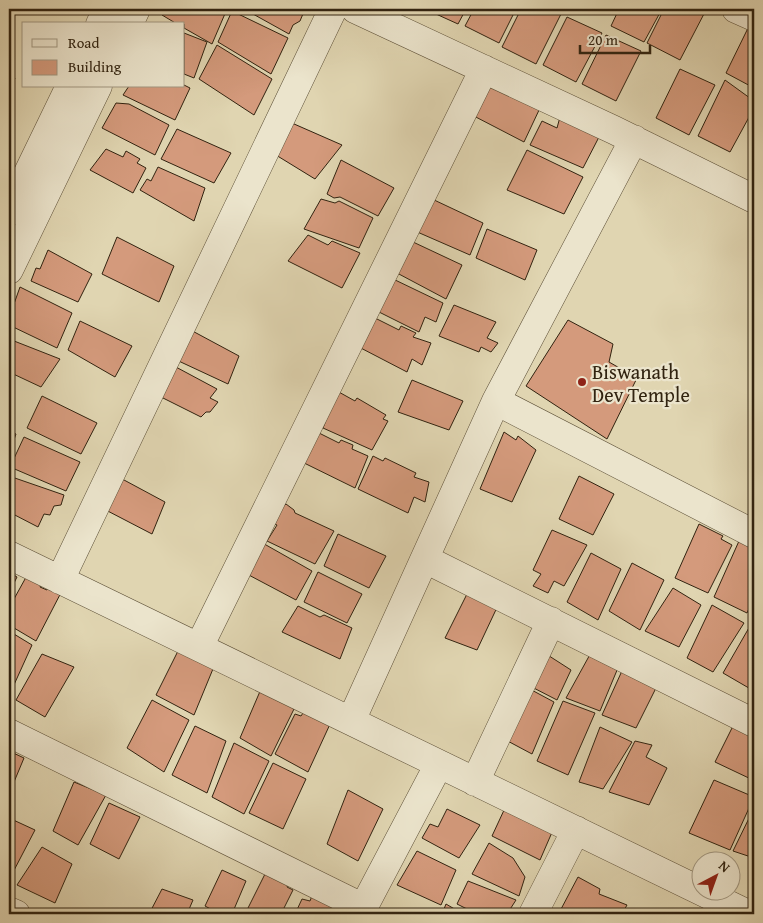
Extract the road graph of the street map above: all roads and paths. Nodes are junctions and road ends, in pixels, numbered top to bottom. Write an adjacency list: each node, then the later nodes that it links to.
1 (108, 9): 7 (street)
2 (136, 9): 8 (street)
3 (334, 9): 20 (street)
4 (355, 9): 9 (street)
5 (736, 9): 6 (street)
6 (754, 17)
7 (101, 22)
8 (130, 22)
9 (484, 69): 12 (street); 22 (street)
10 (69, 88): 14 (street)
11 (97, 88): 15 (street)
12 (634, 139): 13 (street); 16 (street)
13 (754, 199)
14 (9, 212)
15 (9, 270)
16 (496, 401): 17 (street); 19 (street)
17 (754, 534)
18 (9, 555): 20 (street)
19 (425, 559): 21 (street); 23 (street)
20 (60, 580): 22 (street)
21 (551, 621): 24 (street); 27 (street)
22 (199, 647): 23 (street)
23 (351, 721): 26 (street)
24 (754, 723)
25 (9, 733): 30 (street)
26 (439, 764): 27 (street); 30 (street)
27 (475, 782): 28 (street)
28 (576, 830): 32 (street); 33 (street)
29 (9, 911): 31 (street)
30 (361, 911)
31 (16, 914)
32 (533, 914)
33 (748, 914)

